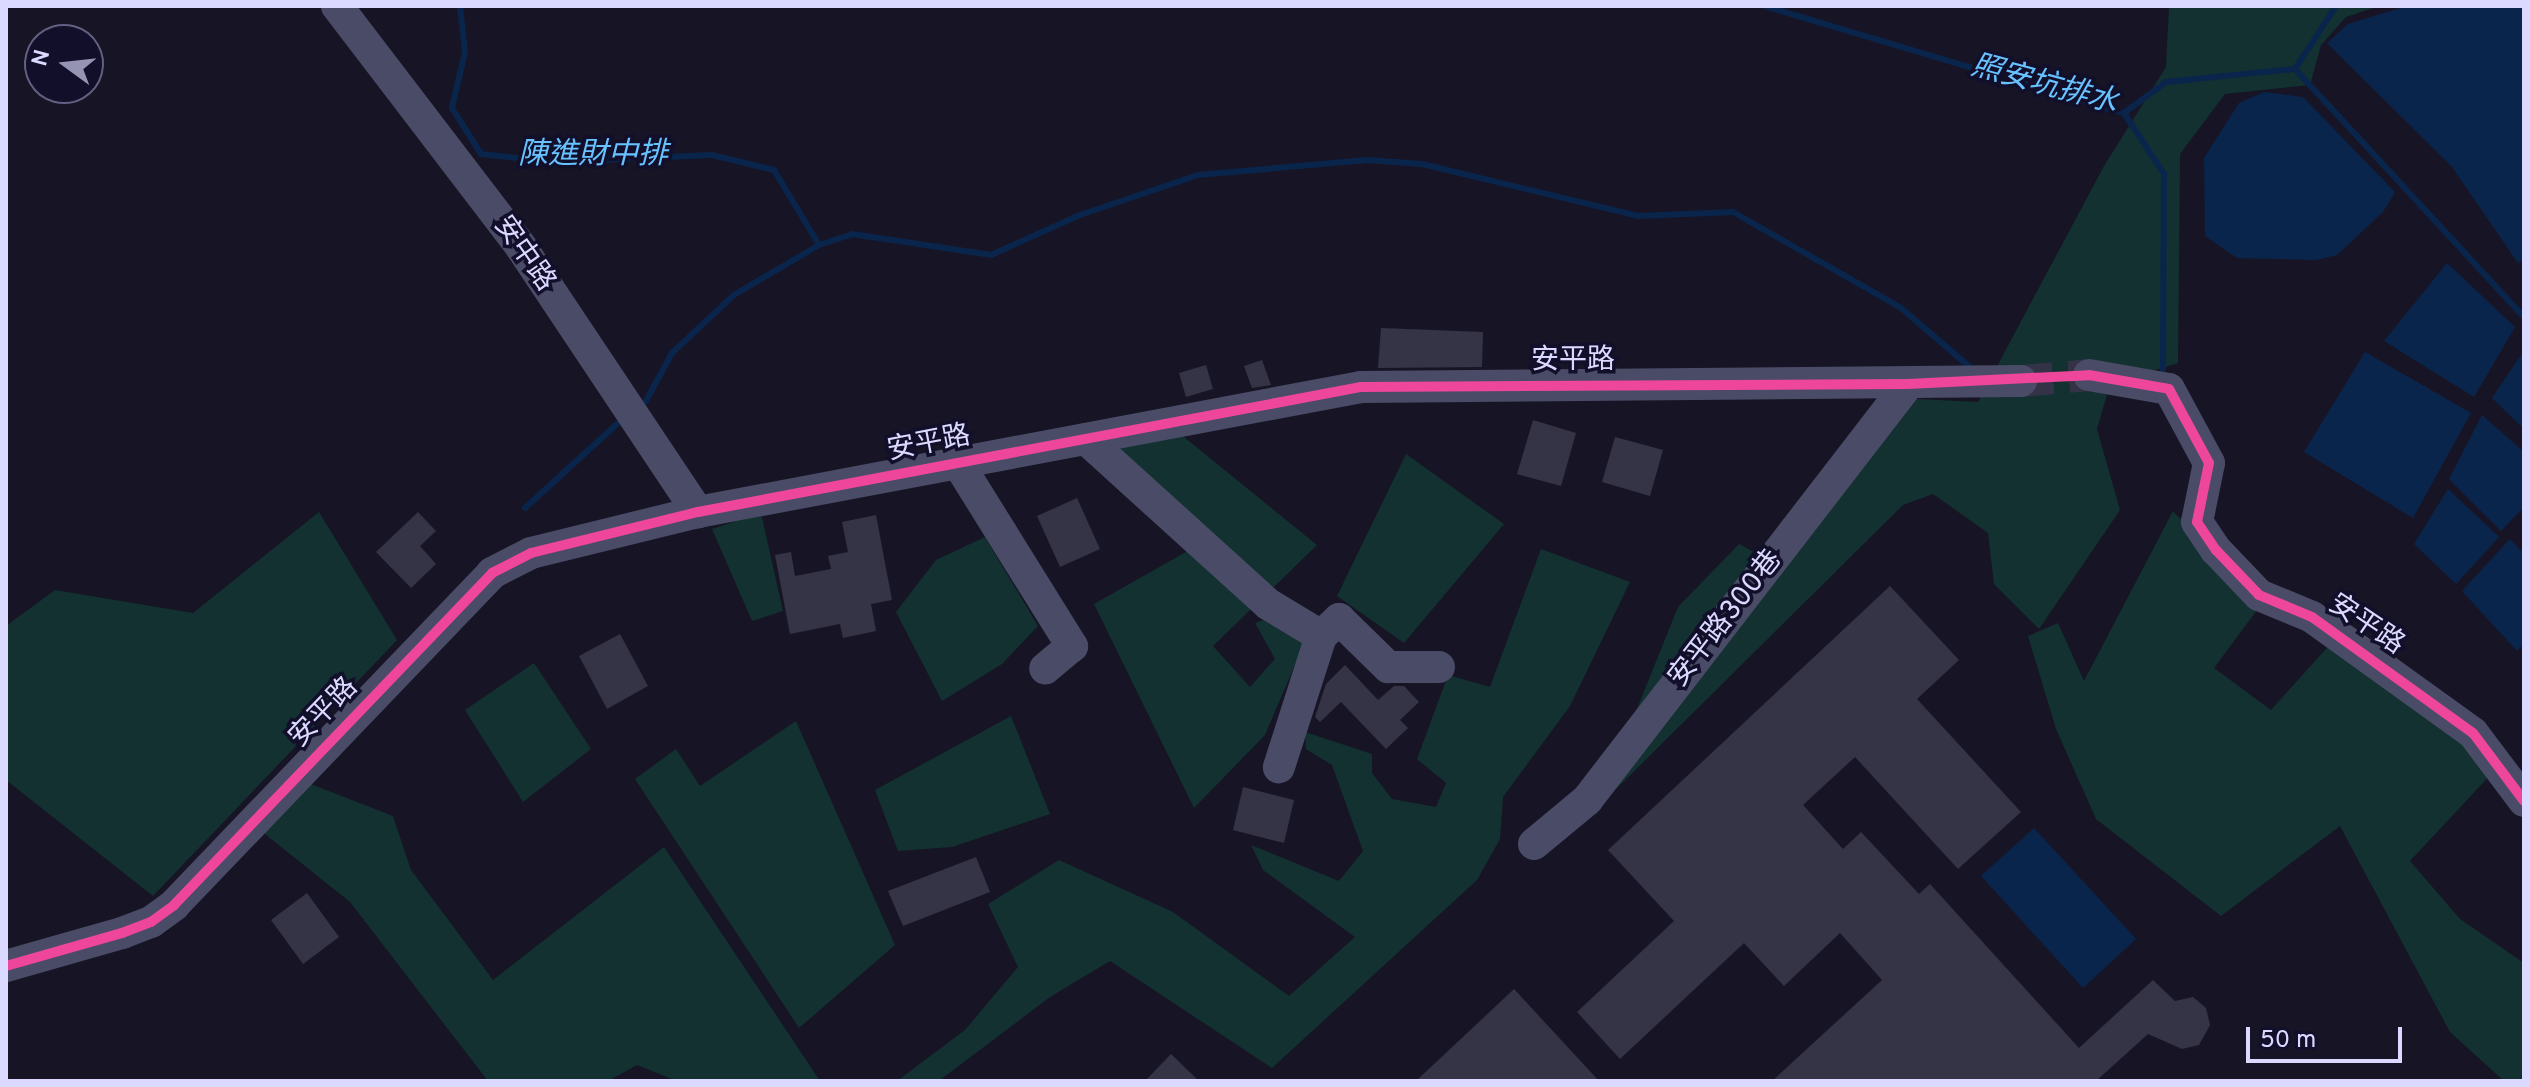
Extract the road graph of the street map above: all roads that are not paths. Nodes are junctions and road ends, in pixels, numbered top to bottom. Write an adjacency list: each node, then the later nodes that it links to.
1 (337, 6): 7 (street, 安中路)
2 (2089, 375): 12 (street, 安平路)
3 (2021, 381): 4 (street, 安平路)
4 (1908, 384): 5 (street, 安平路); 13 (street, 安平路300巷)
5 (1086, 439): 6 (street, 安平路); 8 (street)
6 (958, 463): 7 (street, 安平路); 10 (street)
7 (698, 512): 14 (street, 安平路)
8 (1321, 636): 9 (street); 11 (street)
9 (1439, 667)
10 (1045, 669)
11 (1279, 767)
12 (2523, 803)
13 (1534, 844)
14 (6, 966)

